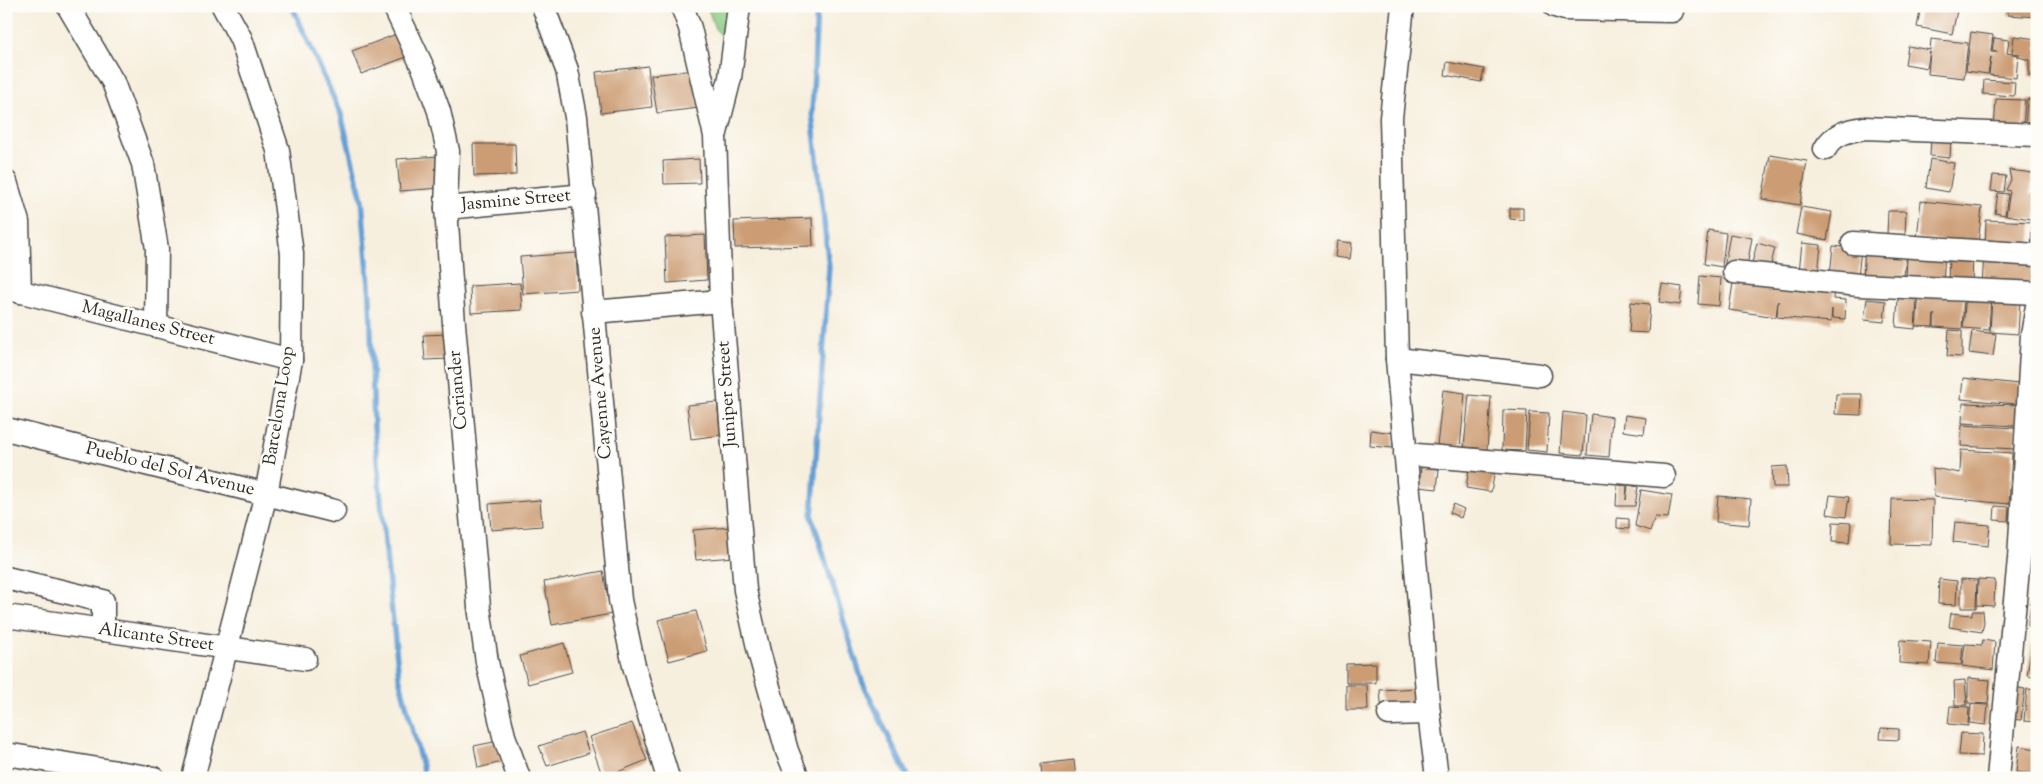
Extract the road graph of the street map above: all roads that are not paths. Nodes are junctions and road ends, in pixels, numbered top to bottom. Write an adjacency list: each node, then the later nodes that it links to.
1 (68, 6): 24 (street)
2 (223, 6): 26 (street, Barcelona Loop)
3 (394, 6): 15 (street, Coriander)
4 (543, 6): 14 (street, Cayenne Avenue)
5 (682, 6): 11 (street, Juniper Street)
6 (739, 6): 11 (street)
7 (1403, 6): 25 (street)
8 (1555, 6): 9 (street)
9 (1673, 6)
10 (2037, 135): 12 (street)
11 (715, 136): 21 (street, Juniper Street)
12 (1825, 150)
13 (6, 182): 19 (street)
14 (585, 195): 15 (street, Jasmine Street); 23 (street, Cayenne Avenue)
15 (446, 208): 44 (street, Coriander)
16 (1853, 243): 17 (street)
17 (2037, 254)
18 (1734, 272): 20 (street)
19 (13, 290): 24 (street, Magallanes Street)
20 (2037, 294)
21 (721, 301): 23 (street); 46 (street, Juniper Street)
22 (2037, 306): 28 (street)
23 (593, 312): 45 (street, Cayenne Avenue)
24 (156, 326): 26 (street, Magallanes Street)
25 (1397, 359): 27 (street); 30 (street)
26 (291, 360): 32 (street, Barcelona Loop)
27 (1540, 375)
28 (2033, 387): 48 (street)
29 (6, 429): 32 (street, Pueblo del Sol Avenue)
30 (1405, 454): 31 (street); 39 (street)
31 (1664, 476)
32 (266, 494): 33 (street, Pueblo del Sol Avenue); 37 (street, Barcelona Loop)
33 (334, 511)
34 (6, 578): 36 (street)
35 (6, 616): 36 (street, Alicante Street)
36 (104, 630): 37 (street, Alicante Street)
37 (226, 648): 38 (street, Alicante Street); 43 (street, Barcelona Loop)
38 (305, 659)
39 (1429, 713): 40 (street); 47 (street)
40 (1389, 714)
41 (6, 754): 42 (street)
42 (154, 778)
43 (193, 778)
44 (519, 778)
45 (668, 778)
46 (798, 778)
47 (1437, 778)
48 (1998, 778)

